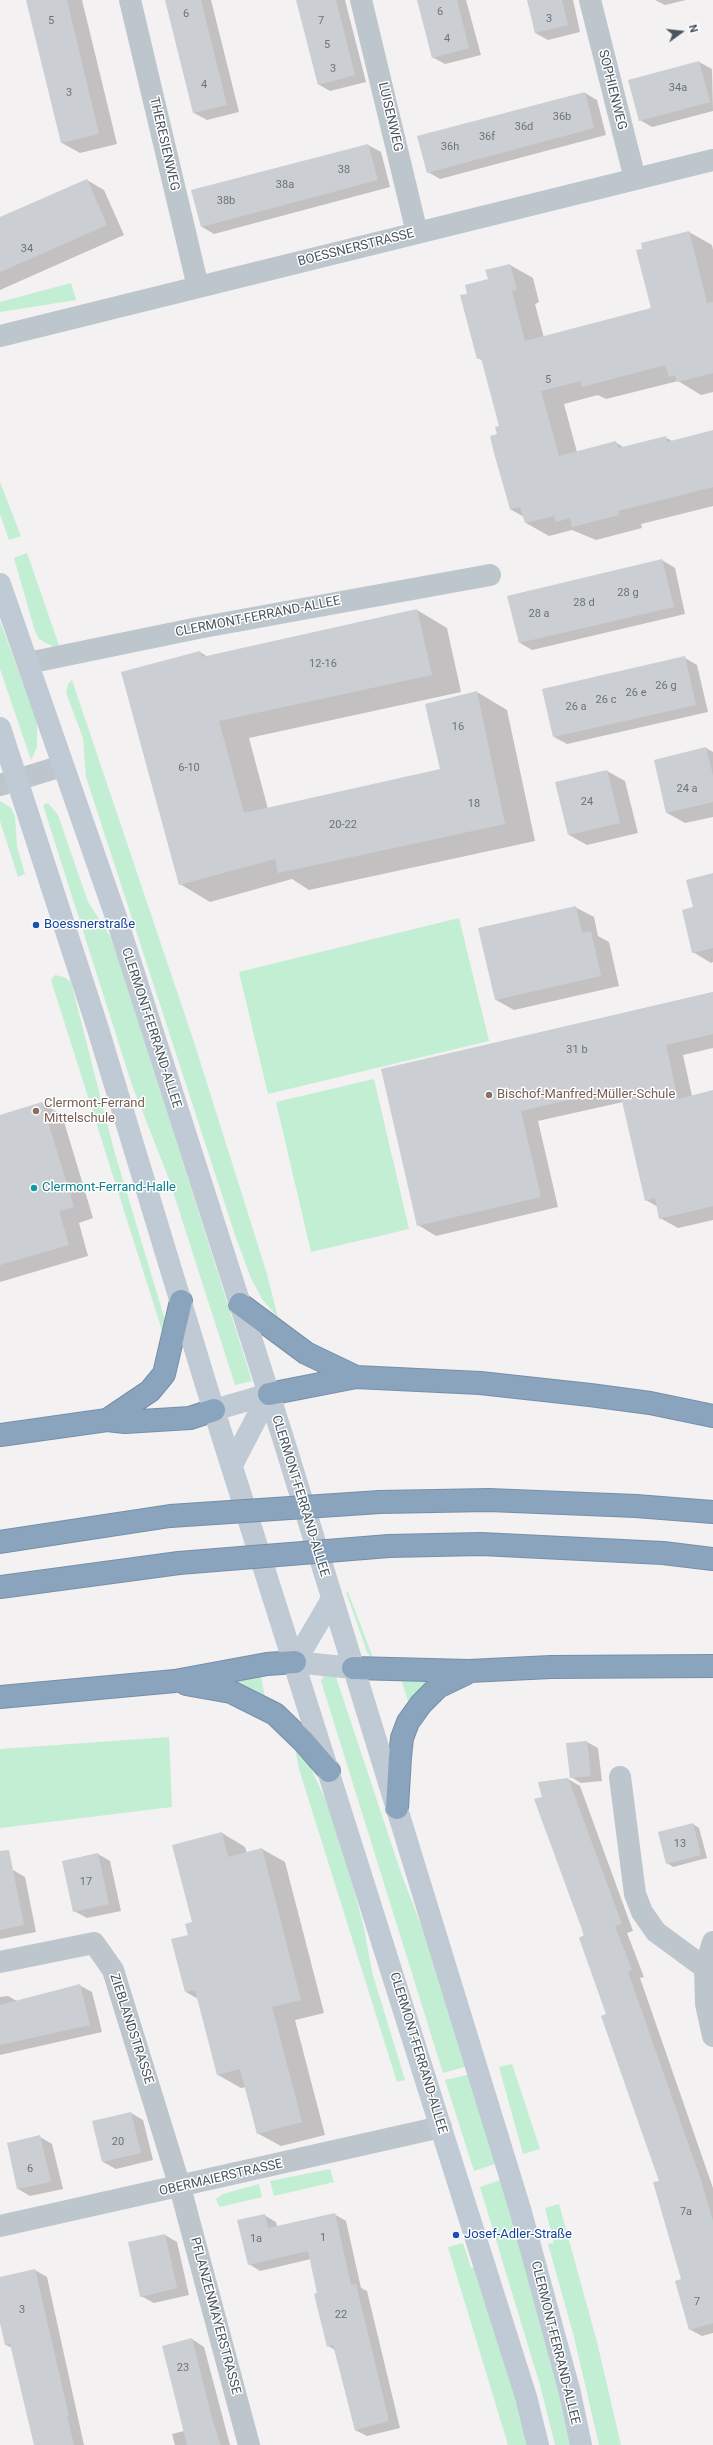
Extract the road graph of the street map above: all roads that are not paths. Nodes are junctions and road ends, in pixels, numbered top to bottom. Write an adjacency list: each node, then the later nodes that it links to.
1 (130, 0): 7 (street, THERESIENWEG)
2 (361, 0): 6 (street, LUISENWEG)
3 (590, 0): 5 (street, SOPHIENWEG)
4 (713, 160): 5 (street, BOESSNERSTRASSE)
5 (635, 180): 6 (street, BOESSNERSTRASSE)
6 (417, 233): 7 (street, BOESSNERSTRASSE)
7 (198, 287): 8 (street, BOESSNERSTRASSE)
8 (0, 336)
9 (490, 575): 11 (street, CLERMONT-FERRAND-ALLEE)
10 (0, 584): 11 (street, CLERMONT-FERRAND-ALLEE)
11 (28, 663): 13 (street, CLERMONT-FERRAND-ALLEE)
12 (0, 728): 14 (street, CLERMONT-FERRAND-ALLEE)
13 (62, 766): 14 (street); 16 (street, CLERMONT-FERRAND-ALLEE)
14 (9, 782): 15 (street, CLERMONT-FERRAND-ALLEE)
15 (181, 1301): 19 (street, CLERMONT-FERRAND-ALLEE); 21 (highway)
16 (240, 1304): 17 (highway); 18 (street, CLERMONT-FERRAND-ALLEE)
17 (356, 1376): 18 (highway); 20 (highway)
18 (269, 1394): 19 (street); 23 (street, CLERMONT-FERRAND-ALLEE); 28 (street, CLERMONT-FERRAND-ALLEE)
19 (214, 1410): 21 (highway); 23 (street, CLERMONT-FERRAND-ALLEE)
20 (713, 1416)
21 (107, 1420): 22 (highway)
22 (0, 1435)
23 (232, 1464): 29 (street, CLERMONT-FERRAND-ALLEE)
24 (713, 1512): 25 (highway, bridge)
25 (0, 1542)
26 (713, 1559): 27 (highway, bridge)
27 (0, 1587)
28 (332, 1598): 29 (street); 31 (street, CLERMONT-FERRAND-ALLEE)
29 (295, 1662): 31 (street); 33 (highway); 35 (street, CLERMONT-FERRAND-ALLEE)
30 (713, 1666): 32 (highway)
31 (353, 1668): 32 (highway); 37 (street, CLERMONT-FERRAND-ALLEE)
32 (470, 1671): 37 (highway)
33 (175, 1682): 34 (highway); 35 (highway)
34 (0, 1697)
35 (329, 1771): 42 (street, CLERMONT-FERRAND-ALLEE)
36 (620, 1777): 40 (street)
37 (397, 1808): 47 (street, CLERMONT-FERRAND-ALLEE)
38 (713, 1942): 40 (street)
39 (0, 1962): 43 (street, ZIEBLANDSTRASSE)
40 (704, 1968): 41 (street)
41 (713, 2036)
42 (441, 2127): 43 (street, OBERMAIERSTRASSE); 46 (street, CLERMONT-FERRAND-ALLEE)
43 (180, 2187): 44 (street, OBERMAIERSTRASSE); 45 (street, PFLANZENMAYERSTRASSE)
44 (0, 2226)
45 (249, 2445)
46 (538, 2445)
47 (581, 2445)

